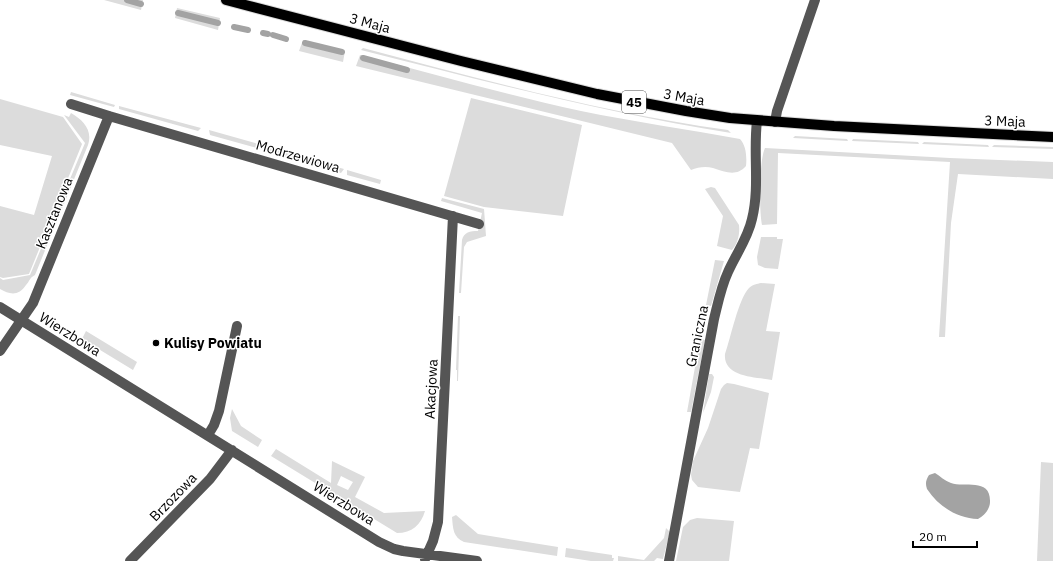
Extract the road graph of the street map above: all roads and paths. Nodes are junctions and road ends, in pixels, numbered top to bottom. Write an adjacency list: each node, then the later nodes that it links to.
1 (226, 0): 5 (main road, 3 Maja / 45)
2 (815, 0): 6 (street)
3 (71, 104): 4 (street)
4 (109, 116): 8 (street, Modrzewiowa); 11 (street, Kasztanowa)
5 (757, 121): 6 (main road, 3 Maja / 45); 19 (street, Graniczna)
6 (775, 122): 7 (main road, 3 Maja / 45)
7 (1053, 137)
8 (453, 216): 9 (street, Modrzewiowa); 16 (street, Akacjowa)
9 (479, 224)
10 (0, 307): 11 (street, Wierzbowa)
11 (21, 320): 13 (street, Kasztanowa); 14 (street, Wierzbowa)
12 (237, 326): 14 (street)
13 (0, 350)
14 (208, 435): 15 (street, Wierzbowa)
15 (232, 450): 16 (street, Wierzbowa); 17 (street, Brzozowa)
16 (425, 558): 18 (street, Wierzbowa)
17 (130, 561)
18 (478, 561)
19 (669, 561)

